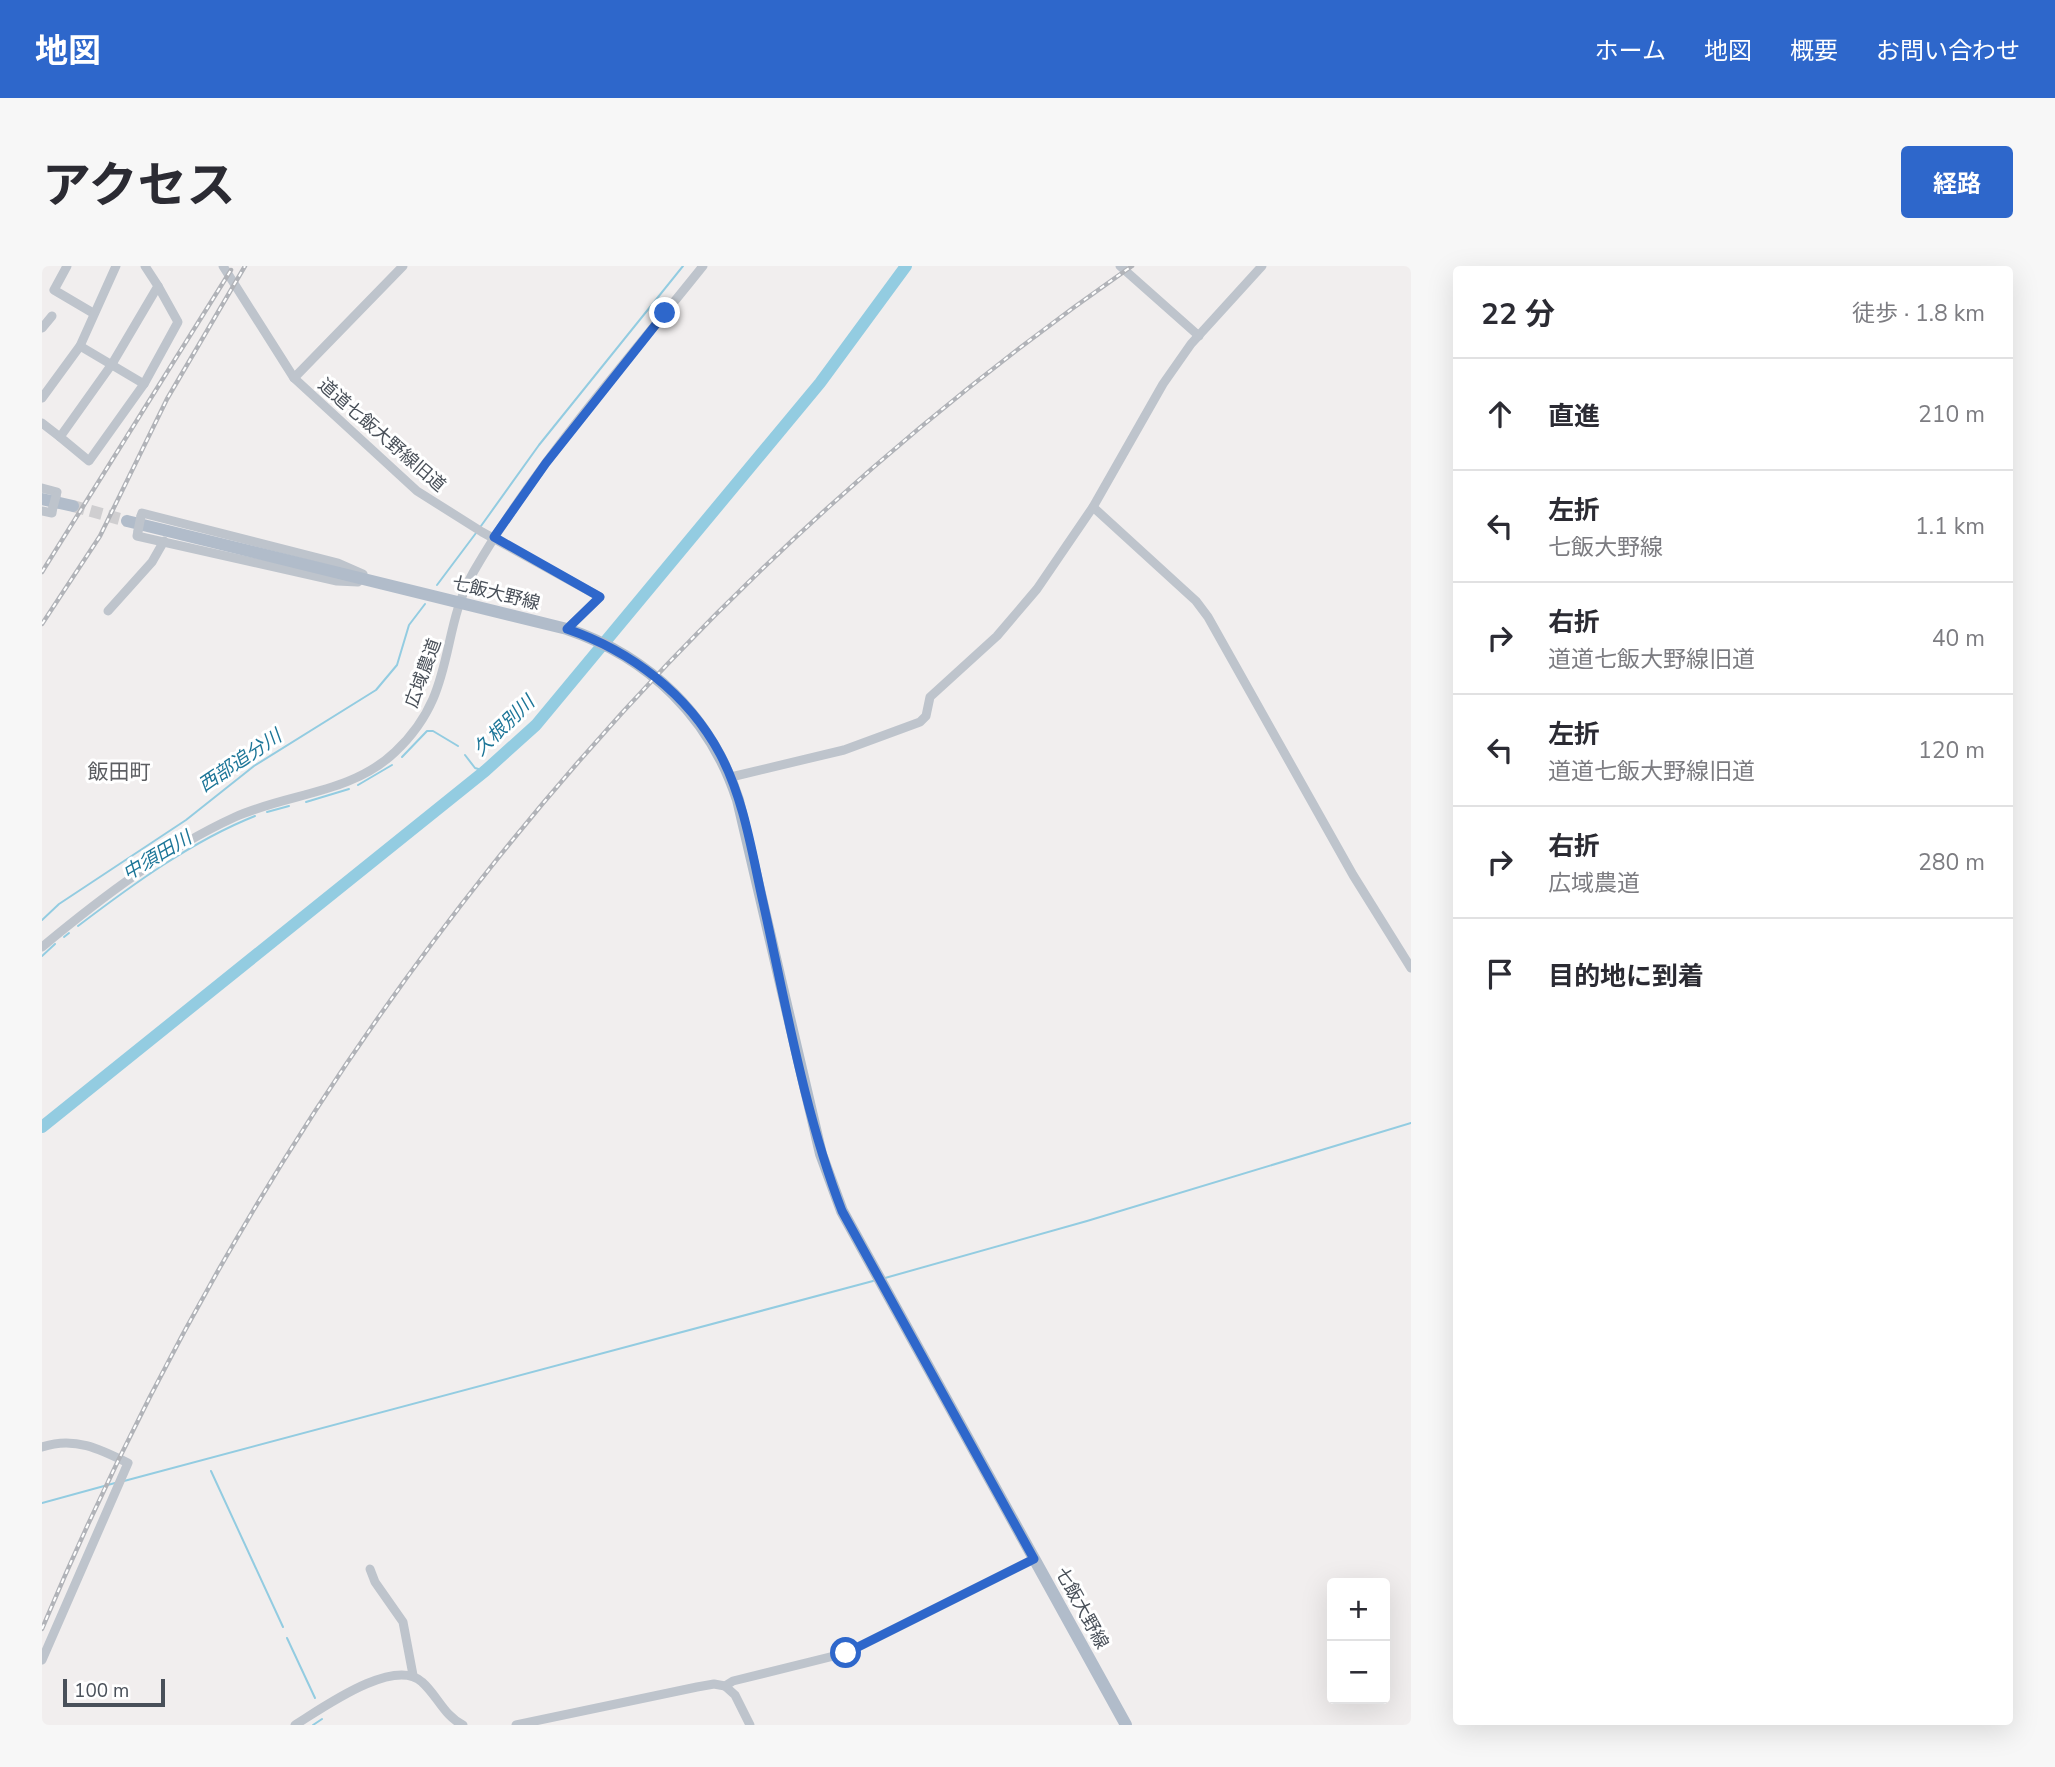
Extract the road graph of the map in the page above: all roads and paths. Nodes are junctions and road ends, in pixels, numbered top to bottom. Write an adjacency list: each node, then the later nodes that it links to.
1 (67, 266): 10 (street)
2 (116, 266): 10 (street)
3 (145, 266): 9 (street)
4 (223, 266): 16 (street, 道道七飯大野線旧道)
5 (403, 266): 16 (street)
6 (703, 266): 27 (street, 広域農道)
7 (1120, 266): 13 (street)
8 (1262, 266): 13 (street)
9 (158, 286): 15 (street); 17 (street)
10 (93, 313): 14 (street)
11 (52, 316): 12 (street)
12 (42, 328)
13 (1199, 336): 24 (street)
14 (80, 346): 15 (street); 18 (street)
15 (112, 364): 17 (street); 20 (street)
16 (294, 378): 27 (street, 道道七飯大野線旧道)
17 (144, 384): 20 (street)
18 (42, 398)
19 (42, 423): 20 (street)
20 (61, 437)
21 (42, 488): 25 (street, bridge)
22 (42, 499): 23 (main road)
23 (73, 506)
24 (1093, 507): 33 (street); 35 (street)
25 (42, 511)
26 (127, 521): 29 (main road, 七飯大野線)
27 (494, 537): 30 (street, 広域農道); 32 (street, 道道七飯大野線旧道)
28 (164, 541): 29 (street); 29 (street, bridge); 31 (street)
29 (380, 583): 30 (main road, 七飯大野線)
30 (461, 602): 32 (main road, 七飯大野線); 34 (street, 広域農道)
31 (108, 611)
32 (571, 631): 33 (main road, 七飯大野線)
33 (731, 777): 37 (main road, 七飯大野線)
34 (42, 947)
35 (1411, 968)
36 (42, 1447): 39 (street)
37 (1034, 1559): 41 (street); 46 (main road, 七飯大野線)
38 (370, 1569): 40 (street)
39 (42, 1660)
40 (413, 1675): 42 (street); 43 (street)
41 (725, 1686): 44 (street); 45 (street)
42 (295, 1725)
43 (463, 1725)
44 (516, 1725)
45 (750, 1725)
46 (1126, 1725)

